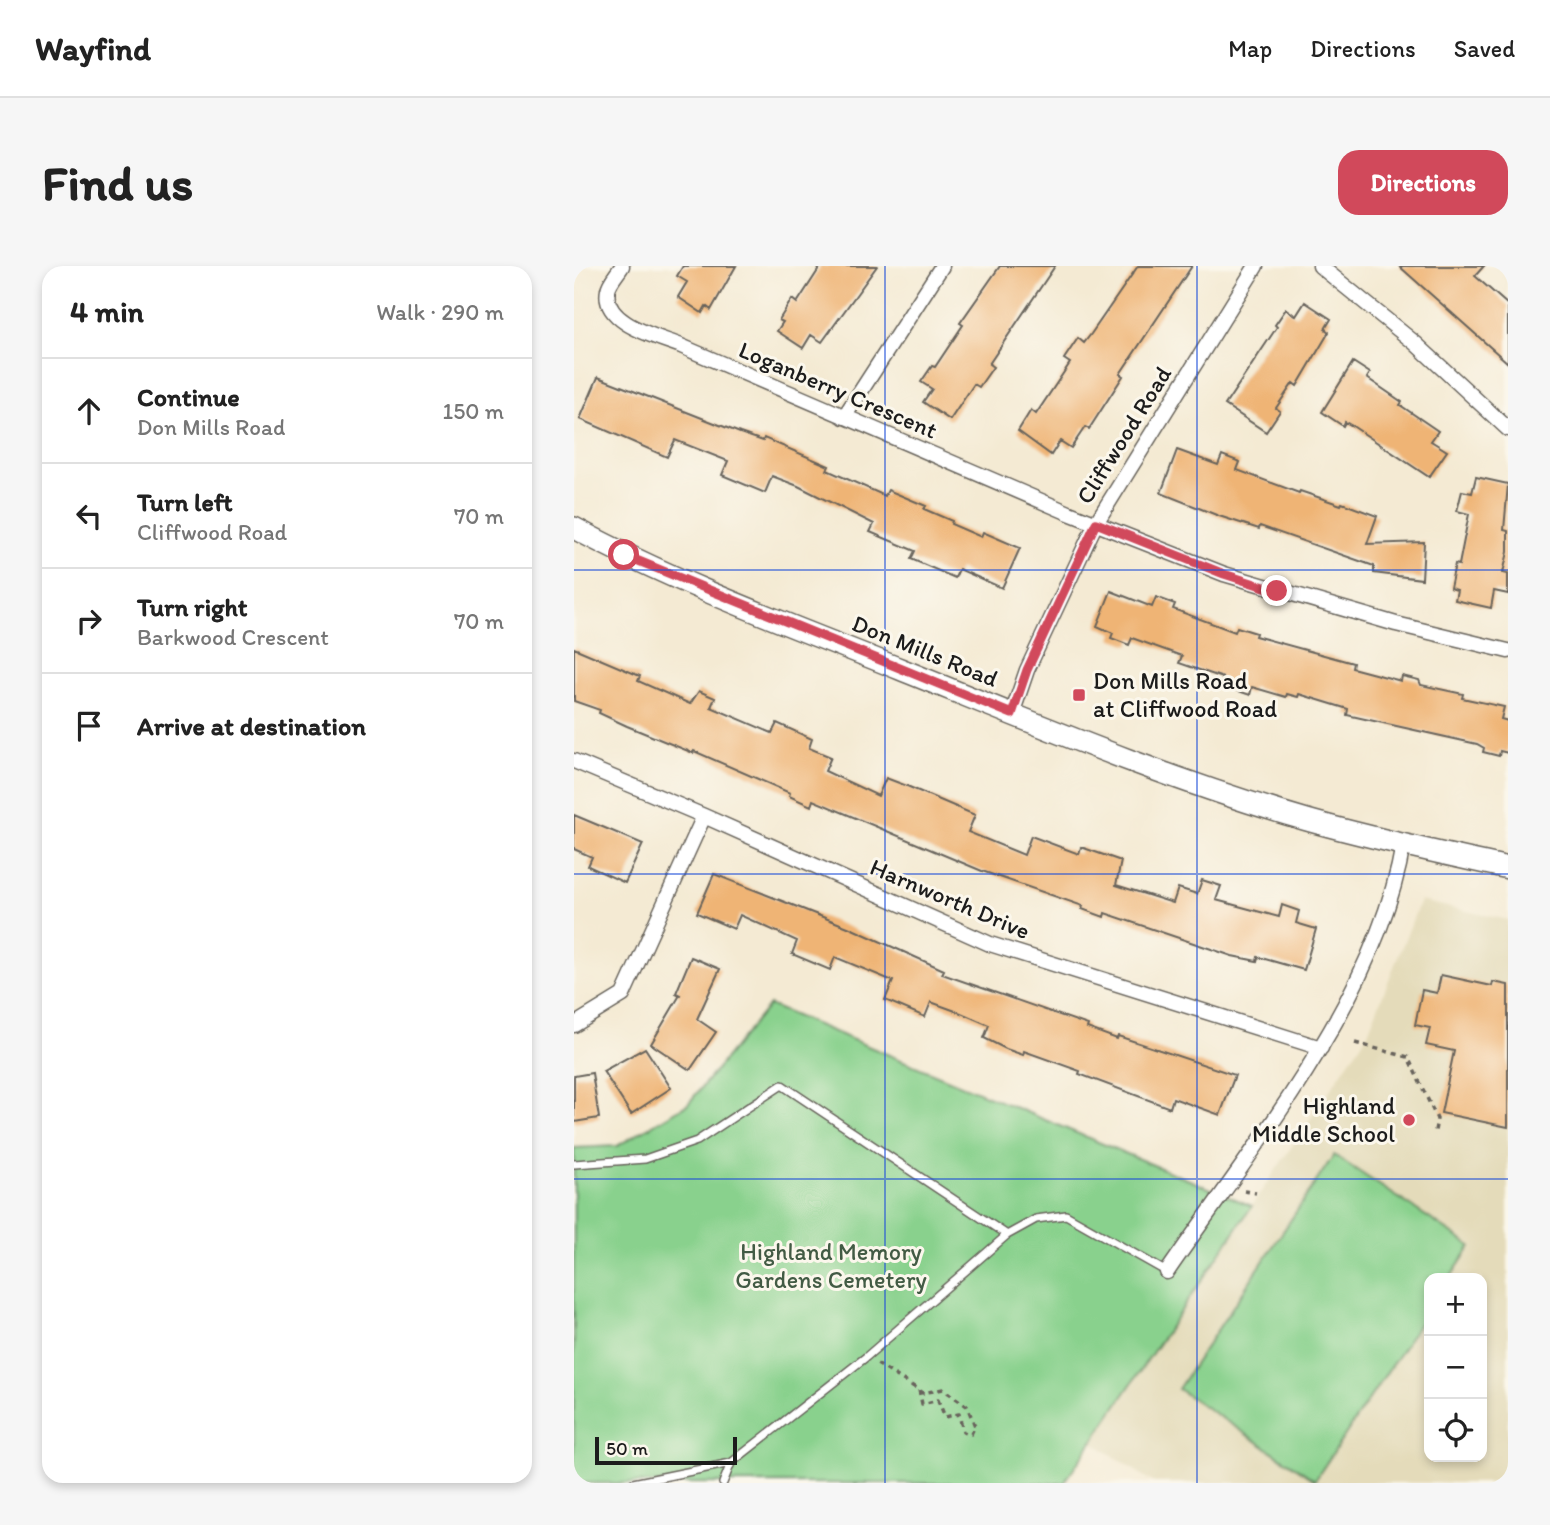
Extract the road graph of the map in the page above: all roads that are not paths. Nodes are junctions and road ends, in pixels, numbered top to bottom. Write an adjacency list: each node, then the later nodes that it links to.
1 (622, 266): 5 (street, Loganberry Crescent)
2 (942, 266): 5 (street)
3 (1256, 266): 7 (street, Cliffwood Road)
4 (1320, 266): 6 (street)
5 (844, 417): 7 (street, Loganberry Crescent)
6 (1508, 429)
7 (1096, 523): 9 (street, Loganberry Crescent); 10 (street, Cliffwood Road)
8 (574, 528): 10 (main road, Don Mills Road)
9 (1508, 651)
10 (1012, 714): 13 (main road, Don Mills Road)
11 (574, 761): 12 (street, Harnworth Drive)
12 (704, 816): 15 (street); 16 (street, Harnworth Drive)
13 (1403, 845): 14 (main road, Don Mills Road); 16 (street)
14 (1508, 868)
15 (574, 1025)
16 (1321, 1048): 19 (street)
17 (574, 1164): 18 (lane)
18 (1007, 1235): 19 (lane); 20 (lane)
19 (1167, 1272)
20 (731, 1463): 21 (lane); 22 (lane)
21 (633, 1483)
22 (723, 1483)

